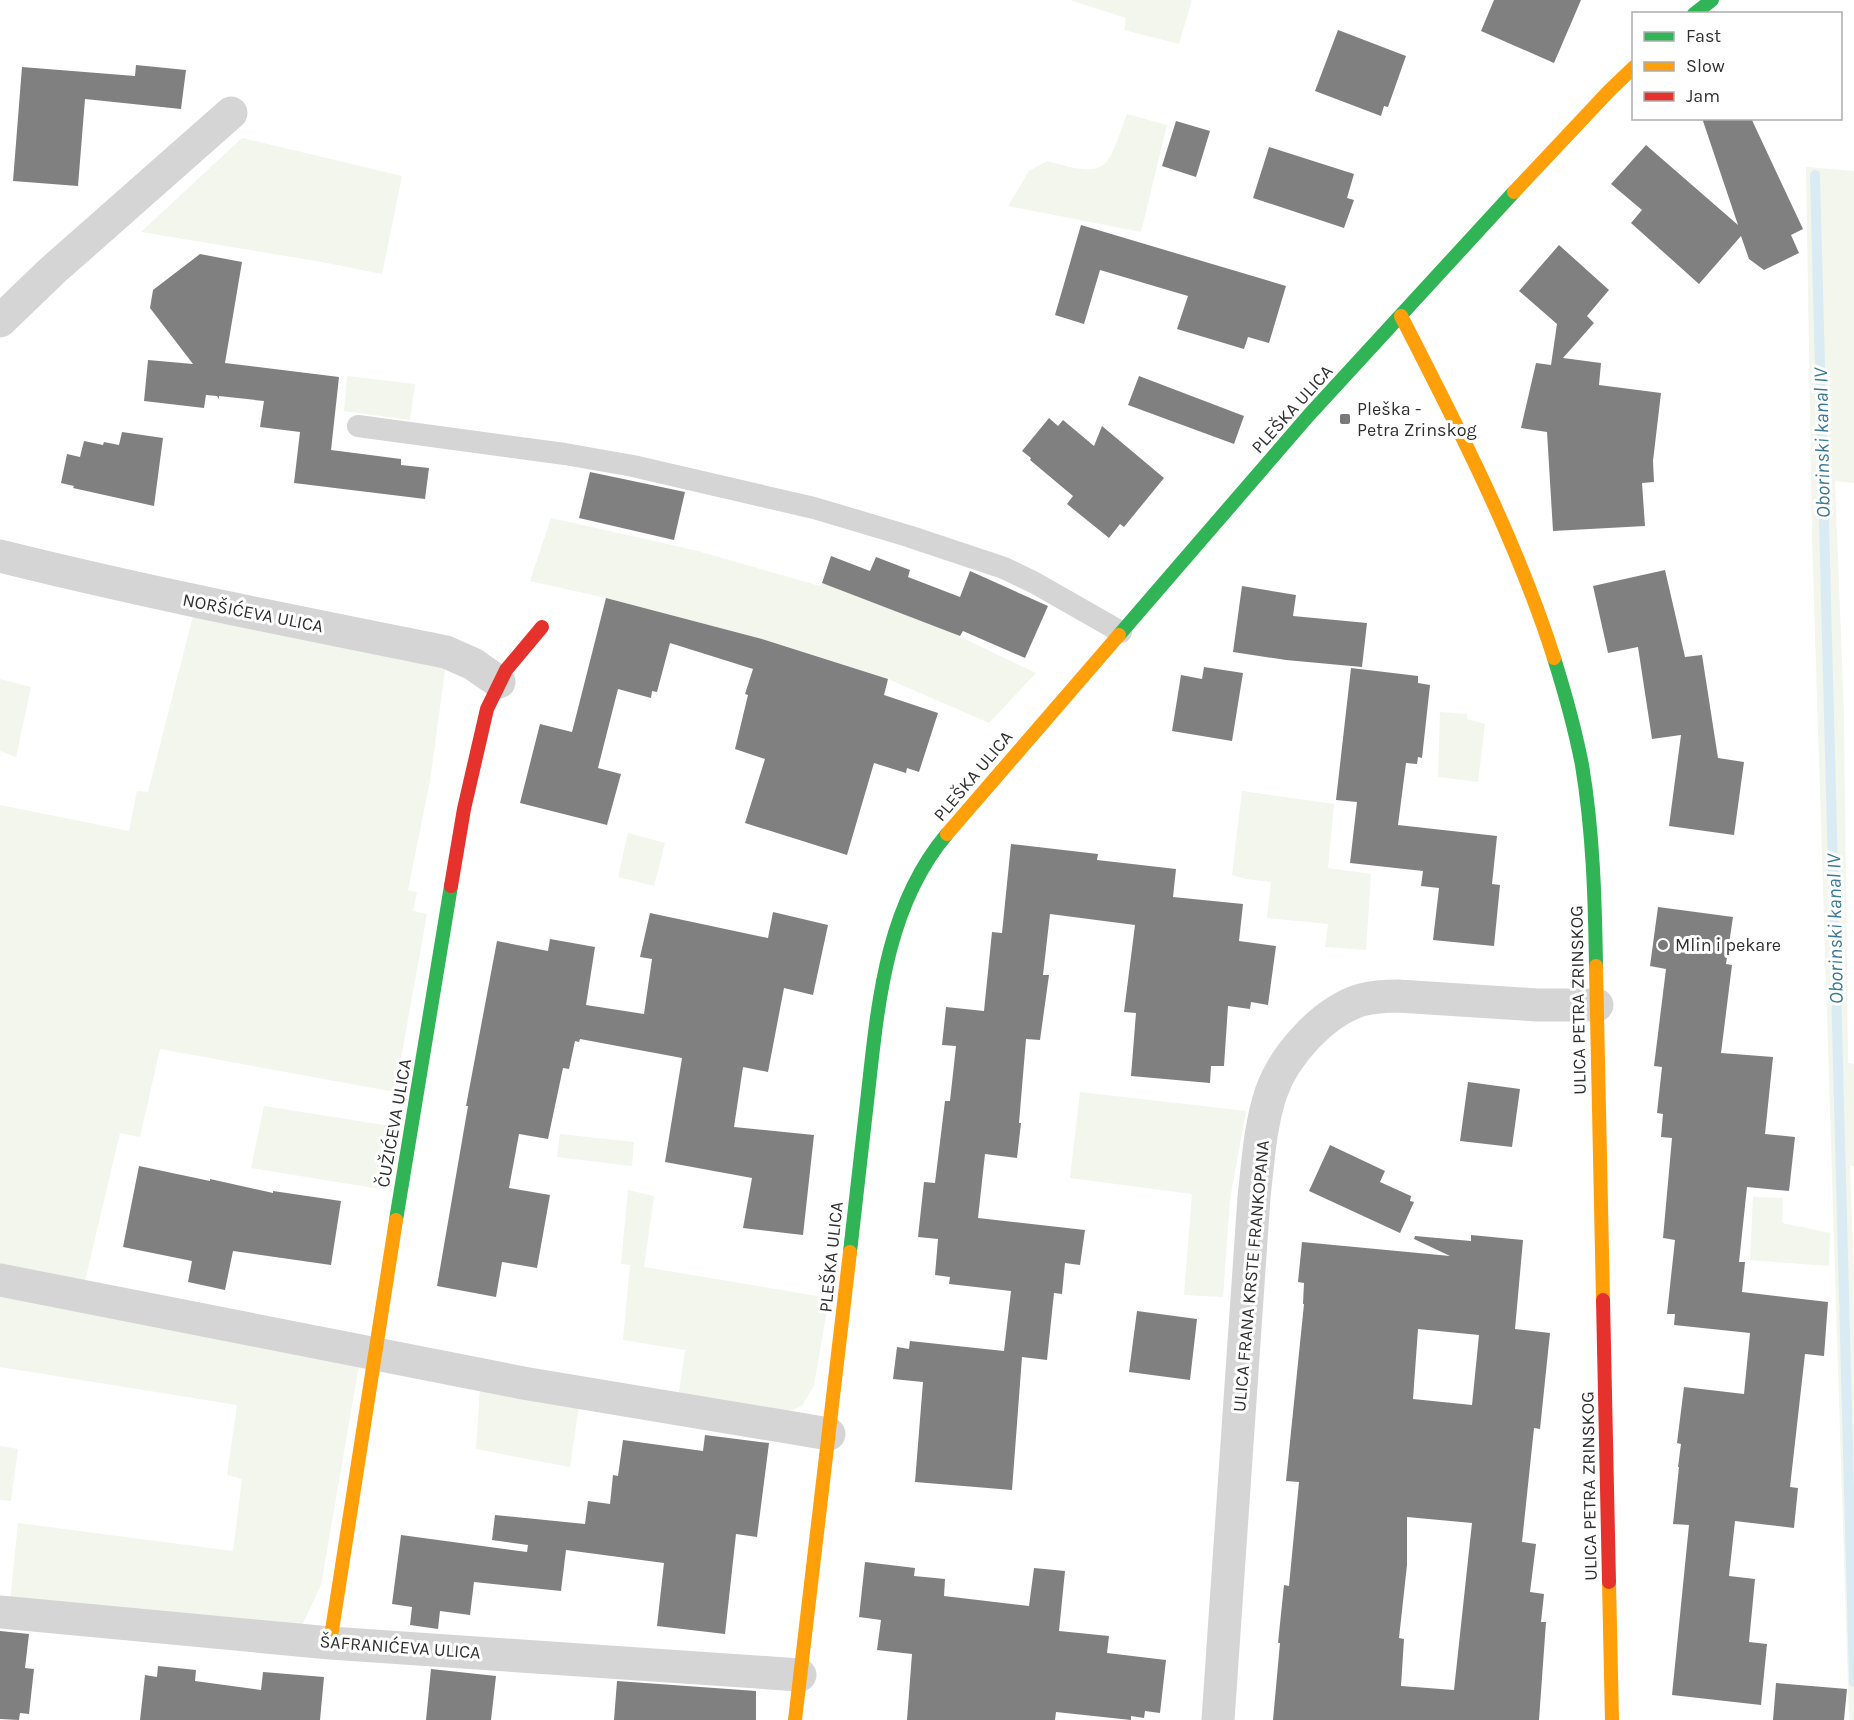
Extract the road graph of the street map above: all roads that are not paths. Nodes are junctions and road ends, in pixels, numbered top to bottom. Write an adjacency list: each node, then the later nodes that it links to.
1 (1712, 0): 2 (street)
2 (1697, 12)
3 (1632, 69): 5 (street, PLEŠKA ULICA)
4 (231, 113): 6 (street)
5 (1401, 316): 10 (street, PLEŠKA ULICA); 12 (street, ULICA PETRA ZRINSKOG)
6 (0, 321)
7 (358, 426): 10 (lane)
8 (0, 556): 11 (street, NORŠIĆEVA ULICA)
9 (542, 627): 11 (street, ČUŽIĆEVA ULICA)
10 (1121, 632): 15 (street, PLEŠKA ULICA)
11 (500, 682): 14 (street, ČUŽIĆEVA ULICA)
12 (1597, 1005): 20 (street, ULICA FRANA KRSTE FRANKOPANA); 21 (street, ULICA PETRA ZRINSKOG)
13 (0, 1280): 14 (street)
14 (374, 1354): 15 (street); 17 (street, ČUŽIĆEVA ULICA)
15 (829, 1434): 18 (street, PLEŠKA ULICA)
16 (0, 1612): 17 (street, ŠAFRANIĆEVA ULICA)
17 (330, 1643): 18 (street, ŠAFRANIĆEVA ULICA)
18 (800, 1675): 19 (street, PLEŠKA ULICA)
19 (795, 1720)
20 (1218, 1720)
21 (1612, 1720)

